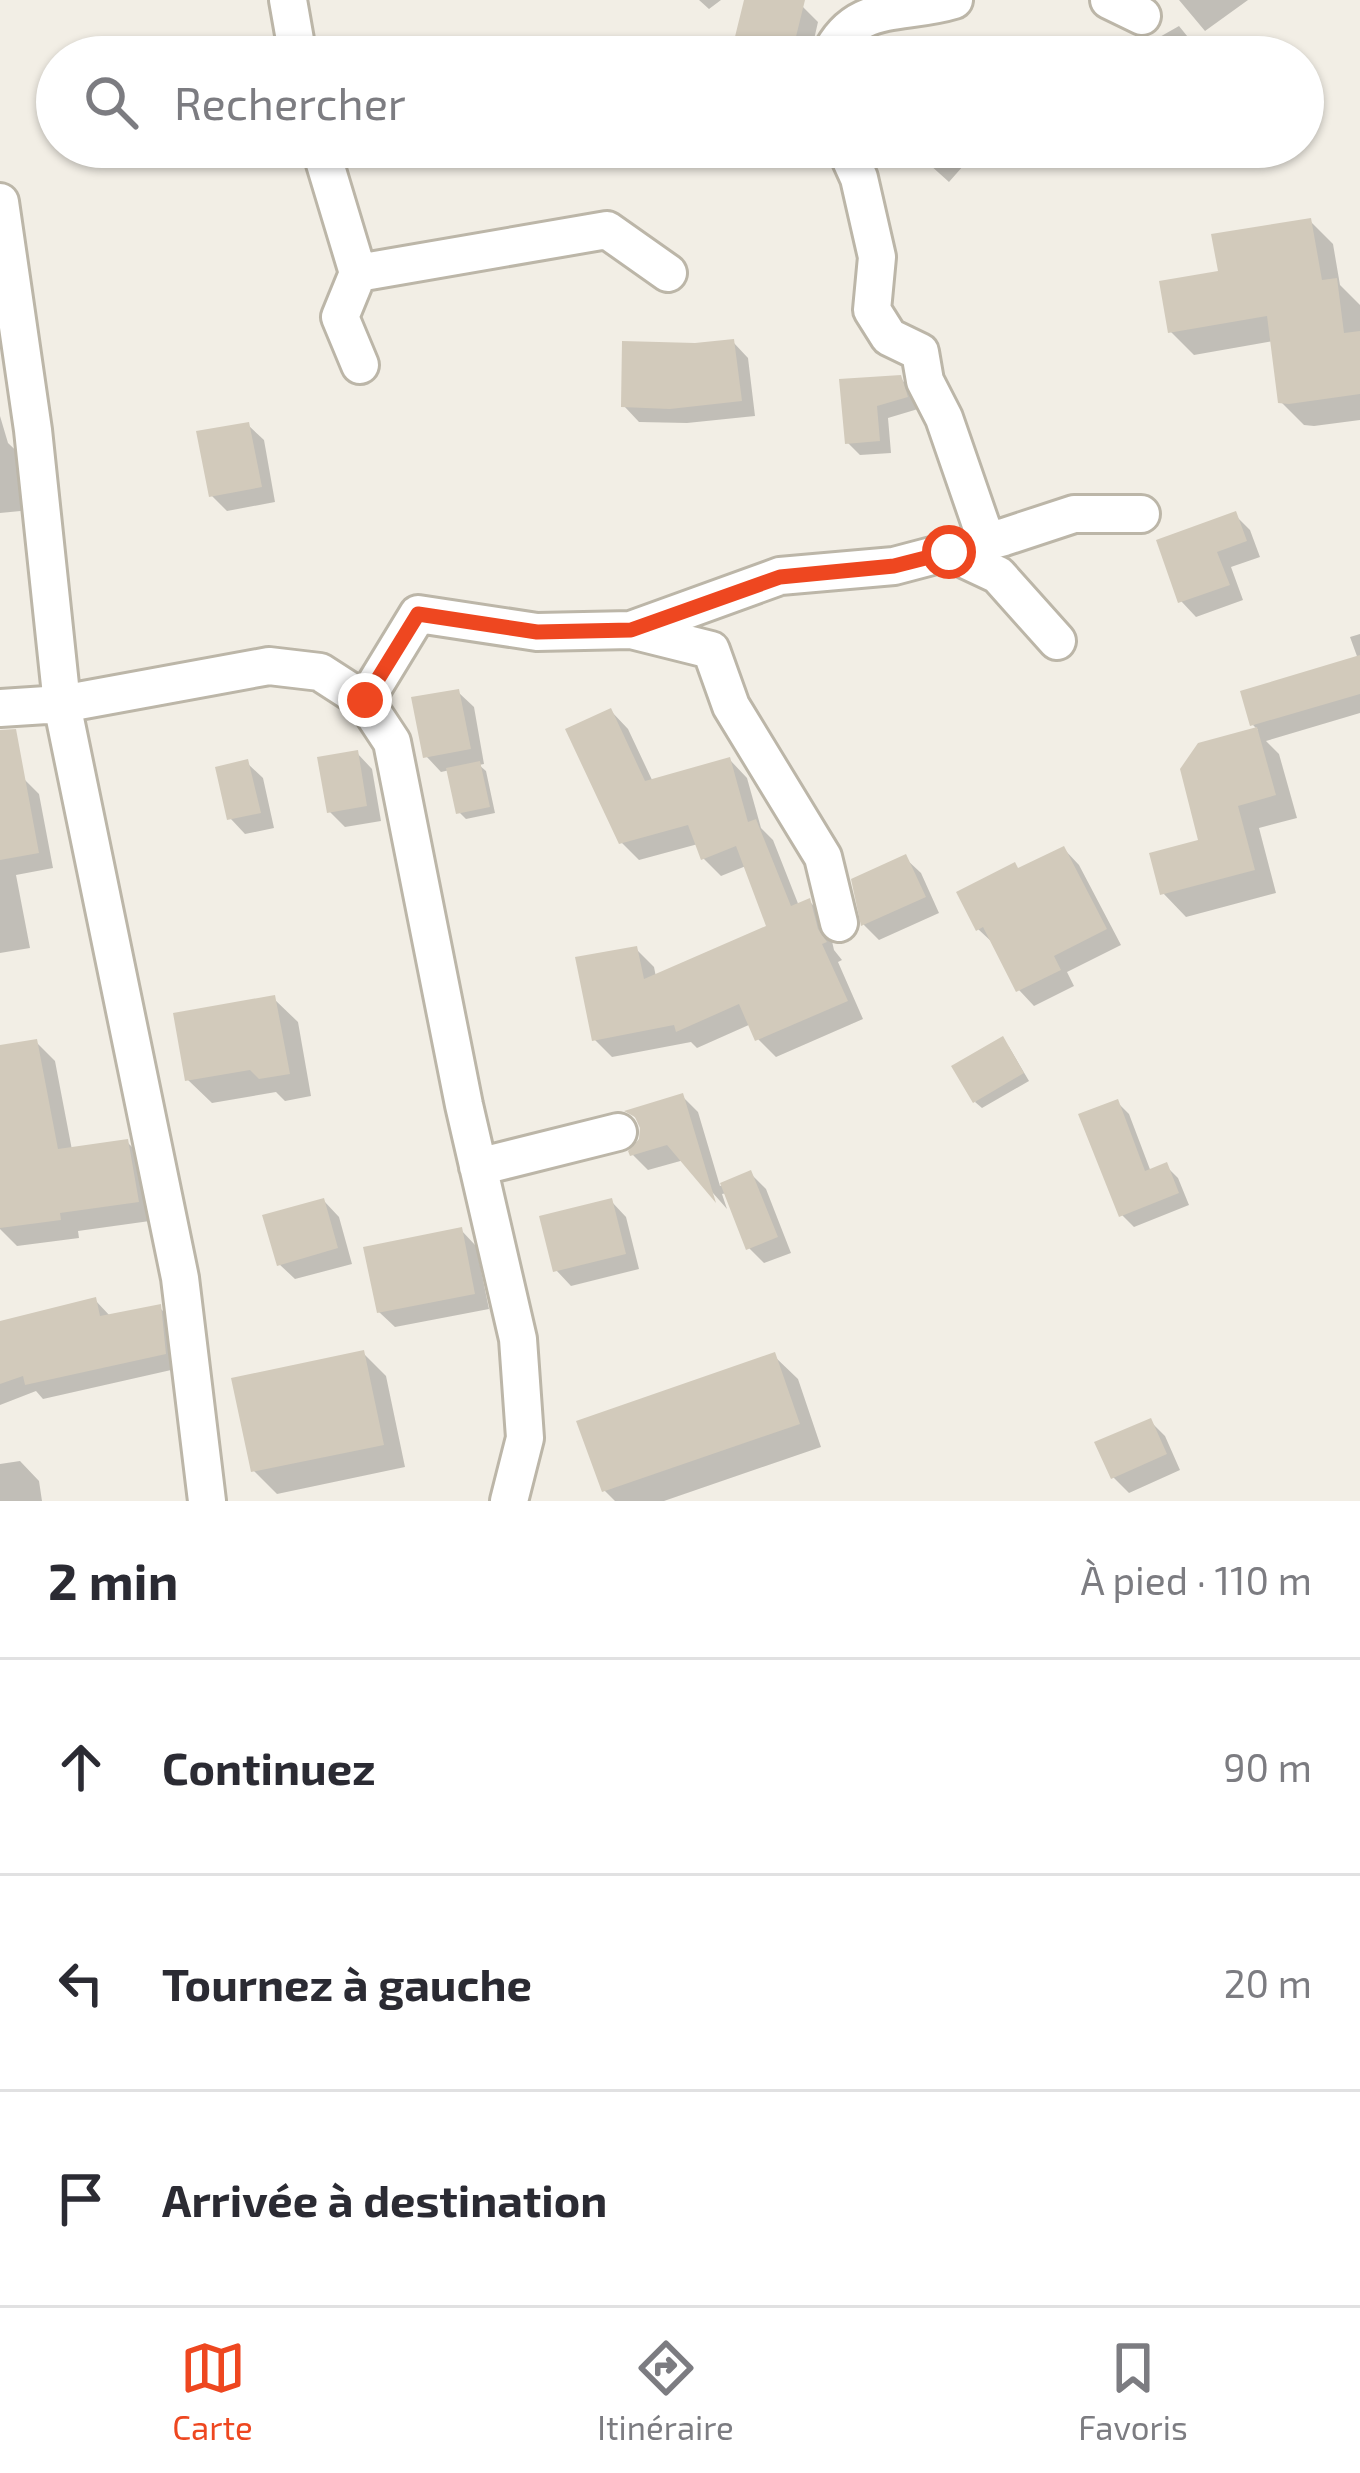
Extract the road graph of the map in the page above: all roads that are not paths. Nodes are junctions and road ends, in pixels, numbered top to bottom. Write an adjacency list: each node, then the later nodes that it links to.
1 (288, 0): 5 (street)
2 (955, 0): 6 (street)
3 (1109, 0): 4 (street)
4 (1142, 16)
5 (294, 36)
6 (838, 36)
7 (326, 168): 10 (street)
8 (854, 168): 14 (street)
9 (0, 202): 18 (street)
10 (358, 273): 11 (street); 12 (street)
11 (668, 273)
12 (360, 364)
13 (1142, 514): 14 (street)
14 (966, 547): 15 (street); 16 (street)
15 (631, 630): 17 (street); 20 (street)
16 (1057, 641)
17 (365, 700): 18 (street); 22 (street)
18 (62, 704): 19 (street); 23 (street)
19 (0, 708)
20 (839, 923)
21 (617, 1132): 22 (street)
22 (478, 1167): 24 (street)
23 (207, 1501)
24 (509, 1501)

